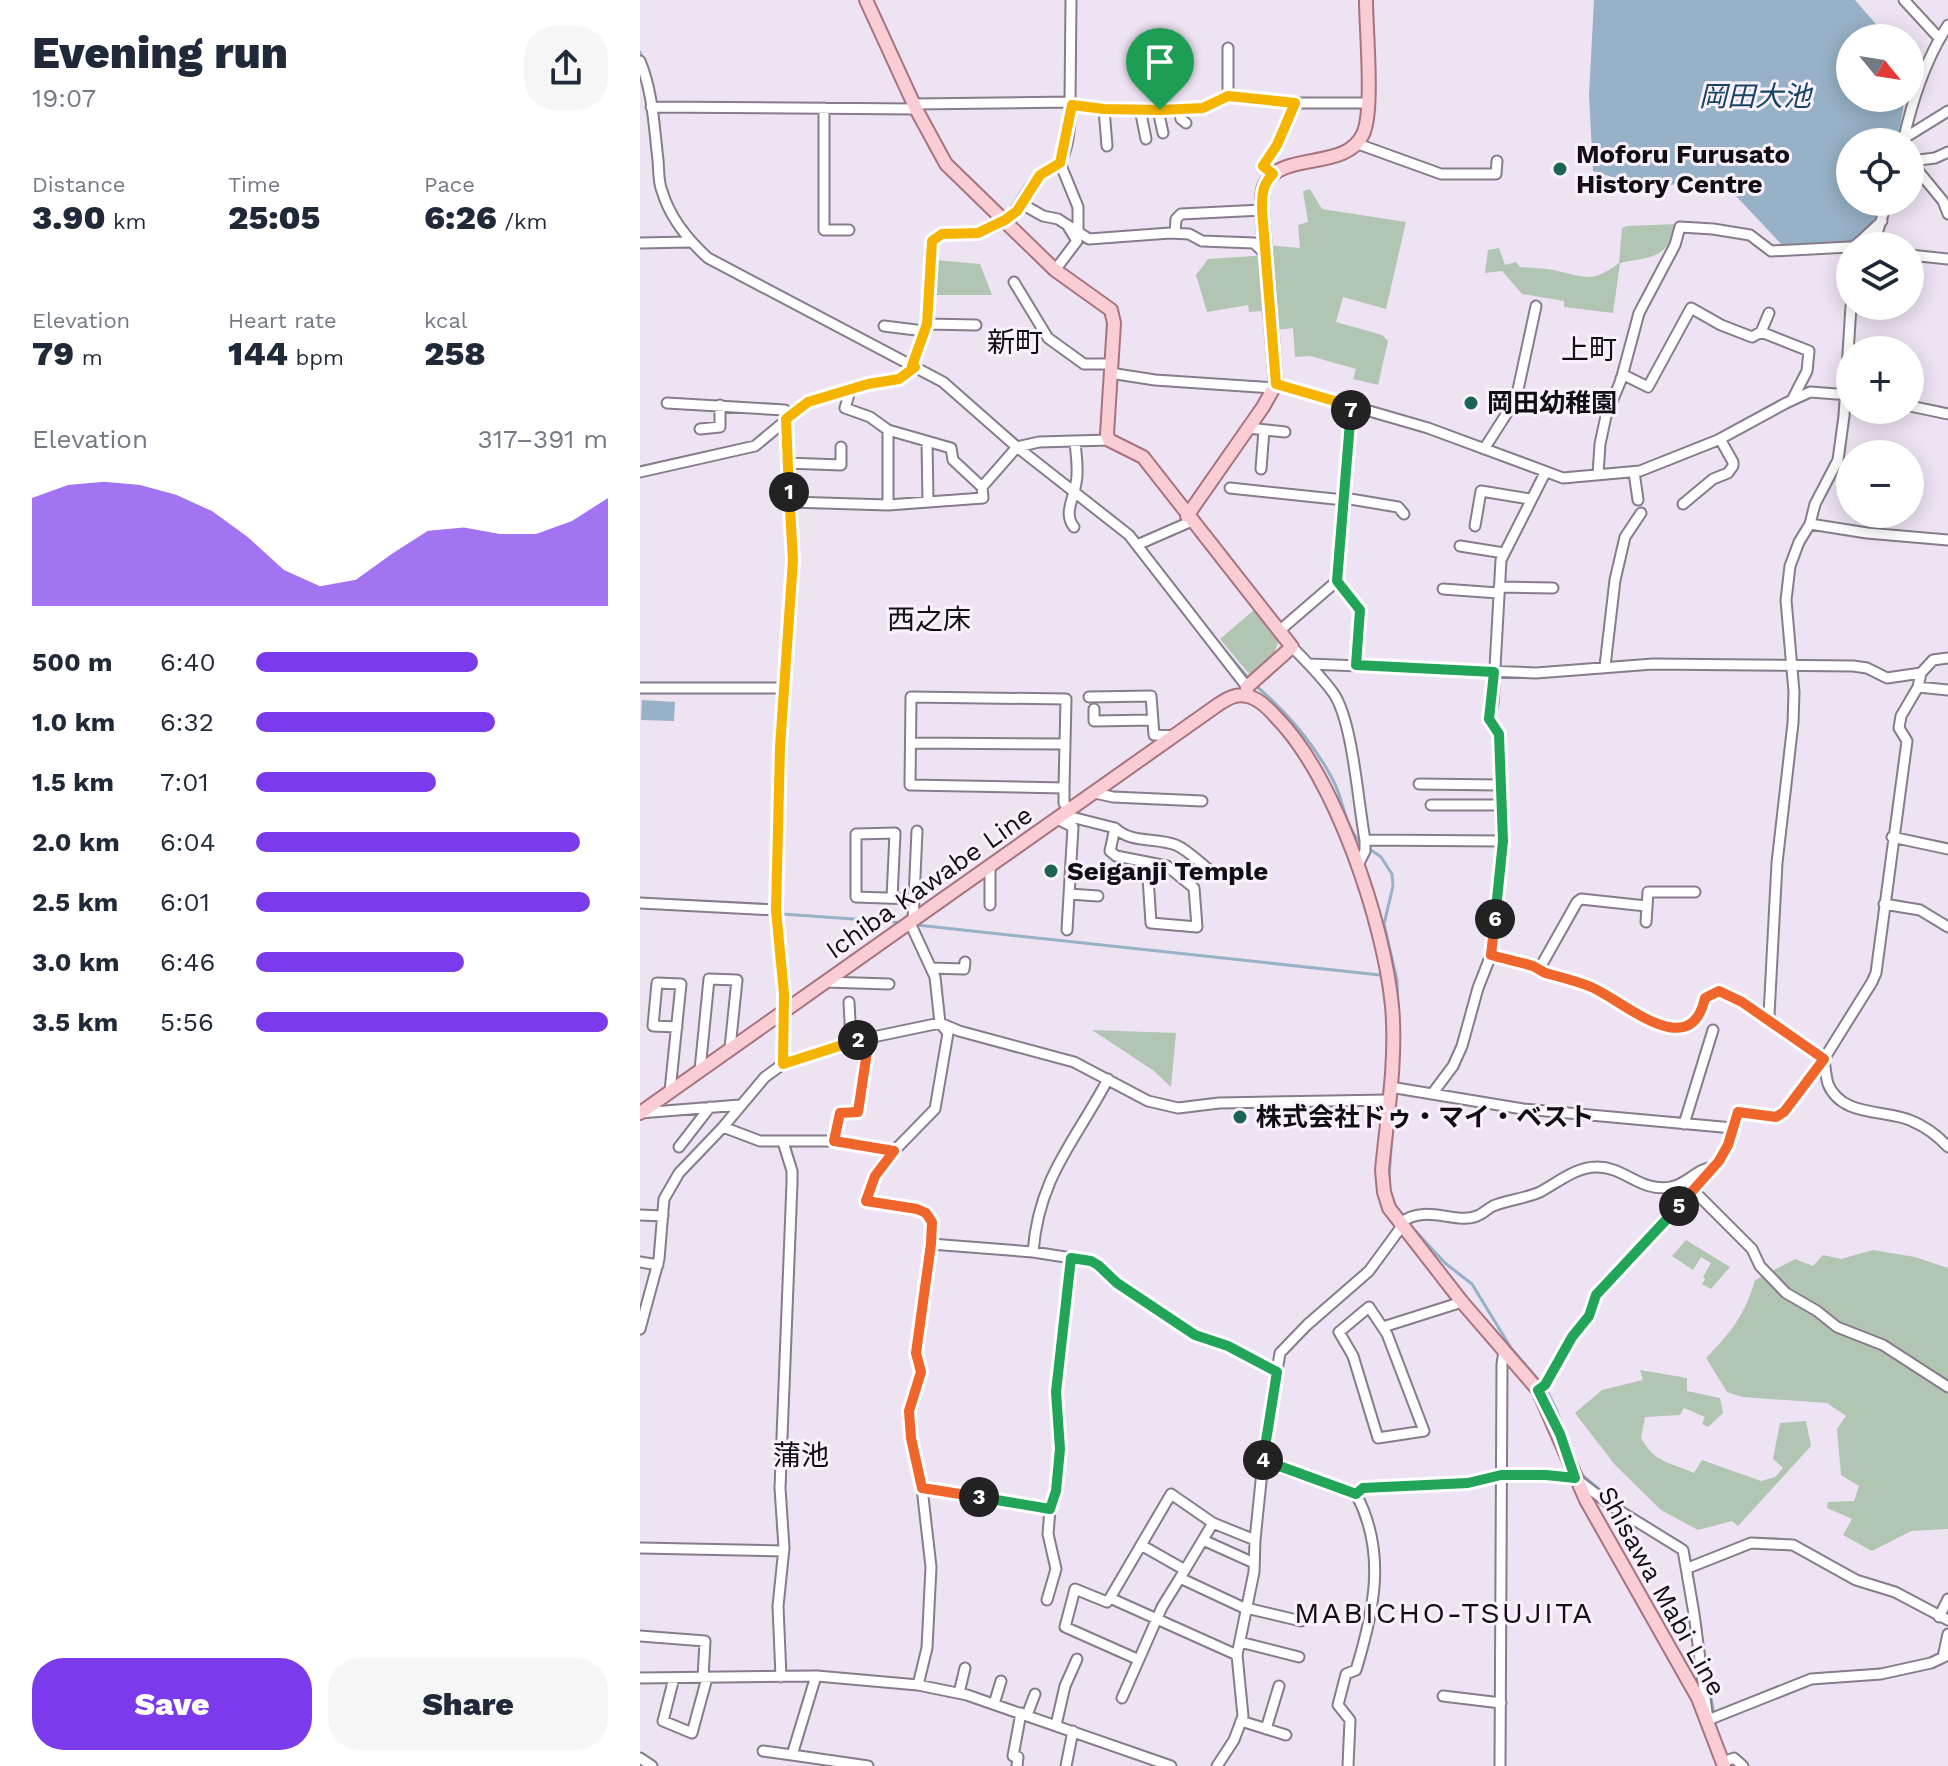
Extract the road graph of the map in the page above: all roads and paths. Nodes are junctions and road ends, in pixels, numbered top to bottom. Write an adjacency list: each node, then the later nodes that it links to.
1 (866, 0): 14 (main road)
2 (1071, 0): 12 (street)
3 (1366, 0): 11 (main road)
4 (1904, 0): 6 (street)
5 (1948, 25): 6 (street)
6 (1939, 38): 22 (street)
7 (1228, 48): 9 (street)
8 (640, 61): 13 (street)
9 (1228, 96): 10 (street); 18 (street)
10 (1295, 103): 11 (street); 32 (street)
11 (1368, 103): 26 (main road)
12 (1071, 104): 14 (street); 16 (street); 31 (street)
13 (651, 106): 15 (street); 46 (street)
14 (915, 106): 15 (street); 38 (main road)
15 (824, 108): 41 (street)
16 (1104, 109): 17 (street); 27 (street)
17 (1140, 109): 19 (street); 25 (street)
18 (1179, 109): 19 (street); 21 (street)
19 (1158, 110): 24 (street)
20 (1948, 111): 23 (street)
21 (1186, 123)
22 (1906, 128)
23 (1922, 128)
24 (1163, 133)
25 (1146, 139)
26 (1358, 144): 30 (street); 32 (main road)
27 (1107, 146)
28 (1948, 152): 29 (street)
29 (1924, 159)
30 (1497, 161)
31 (1060, 163): 34 (street); 42 (street)
32 (1273, 174): 35 (main road)
33 (1924, 178): 36 (street)
34 (1022, 204): 38 (street); 40 (street)
35 (1262, 210): 45 (street); 49 (main road)
36 (1948, 214)
37 (1883, 216): 39 (street)
38 (1005, 220): 52 (main road); 58 (street)
39 (1882, 221): 43 (street); 44 (street)
40 (1064, 223): 42 (street); 52 (street)
41 (849, 230)
42 (1078, 231): 45 (street)
43 (1869, 232)
44 (1878, 232)
45 (1175, 233): 49 (street)
46 (690, 242): 47 (street); 60 (street)
47 (640, 243)
48 (1836, 247): 62 (street)
49 (1265, 254): 63 (main road)
50 (1924, 256): 51 (street)
51 (1948, 259)
52 (1055, 270): 61 (main road)
53 (1014, 282): 61 (street)
54 (1536, 306): 85 (street)
55 (1769, 313): 59 (street)
56 (976, 325): 58 (street)
57 (884, 326): 58 (street)
58 (926, 328): 60 (street)
59 (1761, 332): 62 (street); 66 (street)
60 (914, 364): 64 (street); 83 (street)
61 (1111, 368): 63 (street); 80 (main road)
62 (1621, 378): 91 (street)
63 (1275, 386): 69 (street); 74 (main road)
64 (850, 391): 72 (street); 76 (street)
65 (1836, 393): 66 (street)
66 (1792, 400): 79 (street)
67 (667, 403): 68 (street)
68 (720, 405): 72 (street); 75 (street)
69 (1352, 406): 85 (street); 95 (street)
70 (1924, 409): 71 (street)
71 (1948, 414)
72 (788, 418): 86 (street); 88 (street)
73 (1843, 424): 105 (street)
74 (1248, 428): 77 (street); 104 (main road)
75 (700, 429)
76 (888, 430): 81 (street); 101 (street)
77 (1264, 430): 78 (street); 87 (street)
78 (1285, 432)
79 (1720, 439): 89 (street); 100 (street)
80 (1109, 440): 82 (street); 104 (main road)
81 (927, 442): 92 (street); 99 (street)
82 (1075, 442): 83 (street); 93 (street)
83 (1021, 446): 92 (street); 93 (street)
84 (841, 447): 86 (street)
85 (1484, 449): 90 (street)
86 (787, 463): 98 (street)
87 (1261, 469)
88 (640, 472)
89 (1634, 472): 91 (street); 97 (street)
90 (1545, 473): 91 (street); 96 (street)
91 (1598, 474)
92 (982, 487): 99 (street)
93 (1075, 488): 107 (street); 109 (street)
94 (1230, 488): 95 (street)
95 (1344, 499): 103 (street); 112 (street)
96 (1530, 499): 106 (street); 111 (street)
97 (1638, 500)
98 (790, 502): 101 (street); 127 (street)
99 (928, 502): 101 (street)
100 (1683, 504)
101 (888, 505)
102 (1641, 513): 121 (street)
103 (1404, 514)
104 (1190, 518): 109 (street); 116 (main road)
105 (1810, 524): 108 (street); 122 (street)
106 (1475, 526)
107 (1074, 527)
108 (1948, 540)
109 (1140, 544): 129 (street)
110 (1460, 546): 111 (street)
111 (1504, 553): 115 (street)
112 (1337, 581): 116 (street); 120 (street)
113 (1553, 588): 115 (street)
114 (1443, 589): 115 (street)
115 (1498, 590): 123 (street)
116 (1279, 631): 117 (main road)
117 (1292, 647): 119 (street); 129 (main road)
118 (1948, 658): 124 (street)
119 (1309, 664): 120 (street); 148 (street)
120 (1356, 665): 123 (street)
121 (1605, 666): 122 (street); 123 (street)
122 (1791, 666): 124 (street); 177 (street)
123 (1494, 672): 137 (street)
124 (1921, 673): 125 (street)
125 (1918, 687): 128 (street); 146 (street)
126 (640, 688): 127 (street)
127 (784, 688): 163 (street)
128 (1948, 690)
129 (1247, 692): 133 (main road, Ichiba Kawabe Line); 152 (main road, Shisawa Mabi Line)
130 (1089, 697): 132 (street)
131 (1094, 709): 132 (street)
132 (1153, 720): 133 (street)
133 (1175, 736): 139 (main road, Ichiba Kawabe Line)
134 (911, 743): 135 (street); 135 (street); 138 (street)
135 (1065, 744): 138 (street)
136 (1419, 784): 137 (street)
137 (1500, 785): 142 (street)
138 (1064, 788): 143 (street)
139 (1095, 793): 140 (street); 143 (main road, Ichiba Kawabe Line)
140 (1202, 801)
141 (1431, 805): 142 (street)
142 (1501, 805): 147 (street)
143 (1063, 815): 144 (street); 151 (main road, Ichiba Kawabe Line); 155 (street)
144 (1115, 828): 150 (street); 153 (street)
145 (917, 831): 158 (street)
146 (1892, 837): 149 (street); 160 (street)
147 (1503, 841): 148 (street); 168 (street)
148 (1365, 844): 152 (street)
149 (1948, 849)
150 (1147, 862): 150 (street)
151 (990, 867): 161 (street); 164 (main road, Ichiba Kawabe Line)
152 (1357, 867): 188 (main road, Shisawa Mabi Line)
153 (1212, 872)
154 (1695, 892): 162 (street)
155 (1069, 894): 156 (street); 167 (street)
156 (1098, 896)
157 (892, 898): 157 (street); 158 (street)
158 (914, 899): 164 (street)
159 (640, 903): 163 (street)
160 (1884, 904): 166 (street); 183 (street)
161 (990, 905)
162 (1646, 906): 165 (street); 170 (street)
163 (776, 910): 175 (street)
164 (911, 922): 171 (street); 172 (main road, Ichiba Kawabe Line)
165 (1646, 922)
166 (1948, 927)
167 (1067, 930)
168 (1491, 955): 170 (street); 189 (street)
169 (965, 962): 171 (street)
170 (1536, 967): 177 (street)
171 (931, 968): 176 (street)
172 (824, 982): 173 (street); 175 (main road, Ichiba Kawabe Line)
173 (889, 984)
174 (849, 1002): 181 (street)
175 (783, 1010): 182 (main road, Ichiba Kawabe Line); 184 (street)
176 (940, 1023): 180 (street); 186 (street); 200 (street)
177 (1772, 1023): 183 (street)
178 (677, 1027): 178 (street); 187 (street)
179 (1713, 1030): 193 (street)
180 (867, 1037): 181 (street); 196 (street)
181 (851, 1041): 184 (street)
182 (730, 1048): 185 (main road, Ichiba Kawabe Line); 185 (street)
183 (1824, 1059): 195 (street); 199 (street)
184 (783, 1064): 190 (street)
185 (700, 1070): 187 (main road, Ichiba Kawabe Line)
186 (1108, 1079): 188 (street); 207 (street)
187 (670, 1091): 192 (main road, Ichiba Kawabe Line)
188 (1392, 1091): 189 (street); 205 (main road, Shisawa Mabi Line)
189 (1432, 1094): 193 (street)
190 (740, 1105): 191 (street); 194 (street)
191 (710, 1107): 192 (street); 198 (street)
192 (640, 1113)
193 (1684, 1124): 195 (street)
194 (723, 1127): 197 (street); 204 (street)
195 (1733, 1128): 201 (street)
196 (834, 1141): 197 (street); 200 (street)
197 (783, 1142): 229 (street)
198 (679, 1147)
199 (1948, 1147)
200 (894, 1151): 206 (street)
201 (1714, 1167): 202 (street); 205 (street)
202 (1693, 1190): 216 (street); 217 (street)
203 (640, 1215): 204 (street)
204 (663, 1216): 210 (street)
205 (1403, 1222): 211 (main road, Shisawa Mabi Line); 215 (street)
206 (931, 1244): 207 (street); 221 (street)
207 (1033, 1252): 208 (street)
208 (1071, 1258): 215 (street); 223 (street)
209 (640, 1262): 210 (street)
210 (658, 1265): 213 (street)
211 (1462, 1302): 212 (street); 214 (main road, Shisawa Mabi Line)
212 (1383, 1327): 212 (street)
213 (640, 1329)
214 (1504, 1351): 216 (main road, Shisawa Mabi Line); 219 (street)
215 (1277, 1372): 218 (street)
216 (1542, 1387): 220 (main road, Shisawa Mabi Line)
217 (1948, 1387)
218 (1263, 1462): 222 (street); 226 (street)
219 (1501, 1475): 220 (street); 222 (street); 261 (street)
220 (1575, 1478): 231 (street); 264 (main road, Shisawa Mabi Line)
221 (922, 1488): 223 (street); 255 (street)
222 (1356, 1494): 280 (street)
223 (1050, 1509): 235 (street)
224 (1213, 1523): 225 (street); 226 (street); 227 (street)
225 (1203, 1540): 230 (street); 232 (street)
226 (1255, 1540): 230 (street)
227 (1141, 1545): 232 (street); 233 (street)
228 (640, 1548): 229 (street)
229 (783, 1551): 250 (street)
230 (1254, 1563): 236 (street)
231 (1691, 1567): 238 (street); 264 (street)
232 (1182, 1574): 236 (street); 237 (street)
233 (1110, 1598): 237 (street); 247 (street)
234 (1948, 1599): 238 (street)
235 (1047, 1600)
236 (1247, 1608): 239 (street); 242 (street)
237 (1157, 1619): 243 (street); 247 (street)
238 (1944, 1619)
239 (1301, 1621)
240 (1948, 1634): 244 (street)
241 (640, 1636): 253 (street)
242 (1240, 1642): 243 (street); 245 (street)
243 (1237, 1655): 265 (street)
244 (1945, 1656): 264 (street)
245 (1299, 1657)
246 (1077, 1659): 266 (street)
247 (1137, 1659): 260 (street)
248 (965, 1668): 257 (street)
249 (816, 1676): 250 (street); 255 (street); 271 (street)
250 (781, 1677): 253 (street)
251 (640, 1678): 252 (street)
252 (674, 1678): 253 (street); 253 (street)
253 (705, 1678)
254 (1001, 1681): 262 (street)
255 (918, 1685): 257 (street)
256 (1279, 1686): 267 (street)
257 (959, 1693): 262 (street)
258 (1035, 1694): 263 (street)
259 (1443, 1696): 261 (street)
260 (1122, 1698)
261 (1501, 1703): 281 (street)
262 (994, 1704): 263 (street)
263 (1024, 1714): 266 (street); 276 (street)
264 (1711, 1719): 273 (main road, Shisawa Mabi Line)
265 (1241, 1721): 267 (street); 279 (street)
266 (1056, 1725): 268 (street)
267 (1266, 1729): 269 (street)
268 (1073, 1731): 277 (street); 278 (street)
269 (1286, 1735)
270 (763, 1751): 271 (street)
271 (792, 1755): 275 (street)
272 (640, 1758): 274 (street)
273 (1725, 1762): 282 (street)
274 (652, 1766)
275 (868, 1766)
276 (1017, 1766)
277 (1066, 1766)
278 (1171, 1766)
279 (1217, 1766)
280 (1348, 1766)
281 (1500, 1766)
282 (1743, 1766)

